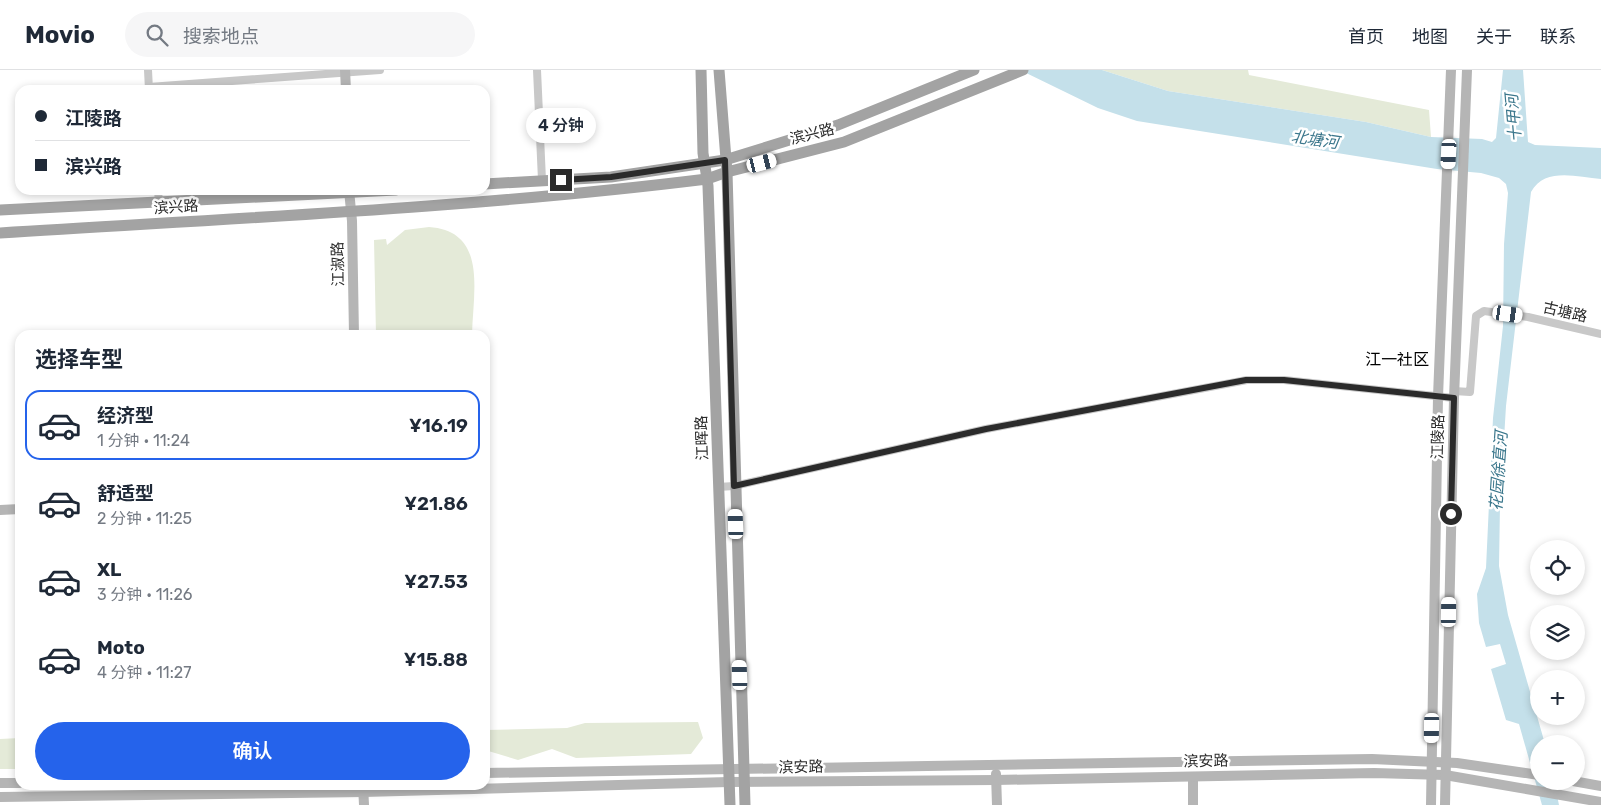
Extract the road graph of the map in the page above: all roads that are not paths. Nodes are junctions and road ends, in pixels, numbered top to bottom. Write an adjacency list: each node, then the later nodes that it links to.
1 (148, 70): 11 (street)
2 (380, 70): 10 (street)
3 (537, 70): 17 (street)
4 (701, 70): 14 (main road, 江晖路)
5 (719, 70): 15 (main road, 江晖路)
6 (974, 70): 15 (main road, 滨兴路)
7 (1023, 70): 15 (main road, 滨兴路)
8 (1451, 70): 29 (main road, 江陵路)
9 (1466, 70): 28 (main road, 江陵路)
10 (345, 71): 12 (street); 13 (main road)
11 (149, 85)
12 (184, 85)
13 (346, 85)
14 (705, 163): 15 (main road, 滨兴路); 16 (main road, 江晖路); 17 (main road, 滨兴路)
15 (726, 166): 16 (main road, 滨兴路); 30 (main road, 江晖路)
16 (707, 179): 24 (main road, 滨兴路); 31 (main road, 江晖路)
17 (542, 180): 18 (main road, 滨兴路)
18 (490, 184)
19 (158, 195): 22 (street)
20 (297, 195): 22 (main road, 滨兴路)
21 (349, 195): 24 (main road, 江淑路)
22 (159, 203): 23 (main road, 滨兴路)
23 (0, 210)
24 (351, 211): 25 (main road, 滨兴路); 26 (main road, 江淑路)
25 (0, 233)
26 (354, 330)
27 (1601, 334): 28 (street, 古塘路)
28 (1454, 395): 29 (street); 35 (main road, 江陵路)
29 (1438, 397): 30 (street); 34 (main road, 江陵路)
30 (734, 486): 31 (street); 38 (main road, 江晖路)
31 (718, 487): 37 (main road, 江晖路)
32 (15, 509): 33 (main road)
33 (0, 510)
34 (1432, 761): 35 (main road, 滨安路); 36 (main road, 滨安路); 40 (main road, 江陵路)
35 (1445, 763): 41 (main road, 滨安路); 42 (main road, 江陵路)
36 (995, 766): 38 (main road, 滨安路); 44 (main road)
37 (729, 768): 38 (main road, 滨安路); 39 (main road, 滨安路); 45 (main road, 江晖路)
38 (743, 769): 48 (main road, 江晖路)
39 (490, 773)
40 (1431, 773): 42 (main road, 滨安路); 43 (main road, 滨安路); 61 (main road, 江陵路)
41 (1530, 773)
42 (1445, 775): 55 (main road, 滨安路); 62 (main road, 江陵路)
43 (1193, 777): 44 (main road, 滨安路); 60 (main road)
44 (996, 780): 48 (main road, 滨安路); 59 (main road)
45 (729, 782): 48 (main road, 滨安路); 51 (main road, 滨安路); 57 (main road, 江晖路)
46 (0, 783): 47 (main road)
47 (15, 783)
48 (745, 783): 58 (main road, 江晖路)
49 (1585, 783): 50 (main road)
50 (1601, 786)
51 (490, 787)
52 (318, 790): 54 (main road, 滨安路)
53 (364, 790): 56 (main road)
54 (0, 797)
55 (1601, 802)
56 (364, 805)
57 (730, 805)
58 (745, 805)
59 (997, 805)
60 (1193, 805)
61 (1431, 805)
62 (1445, 805)

